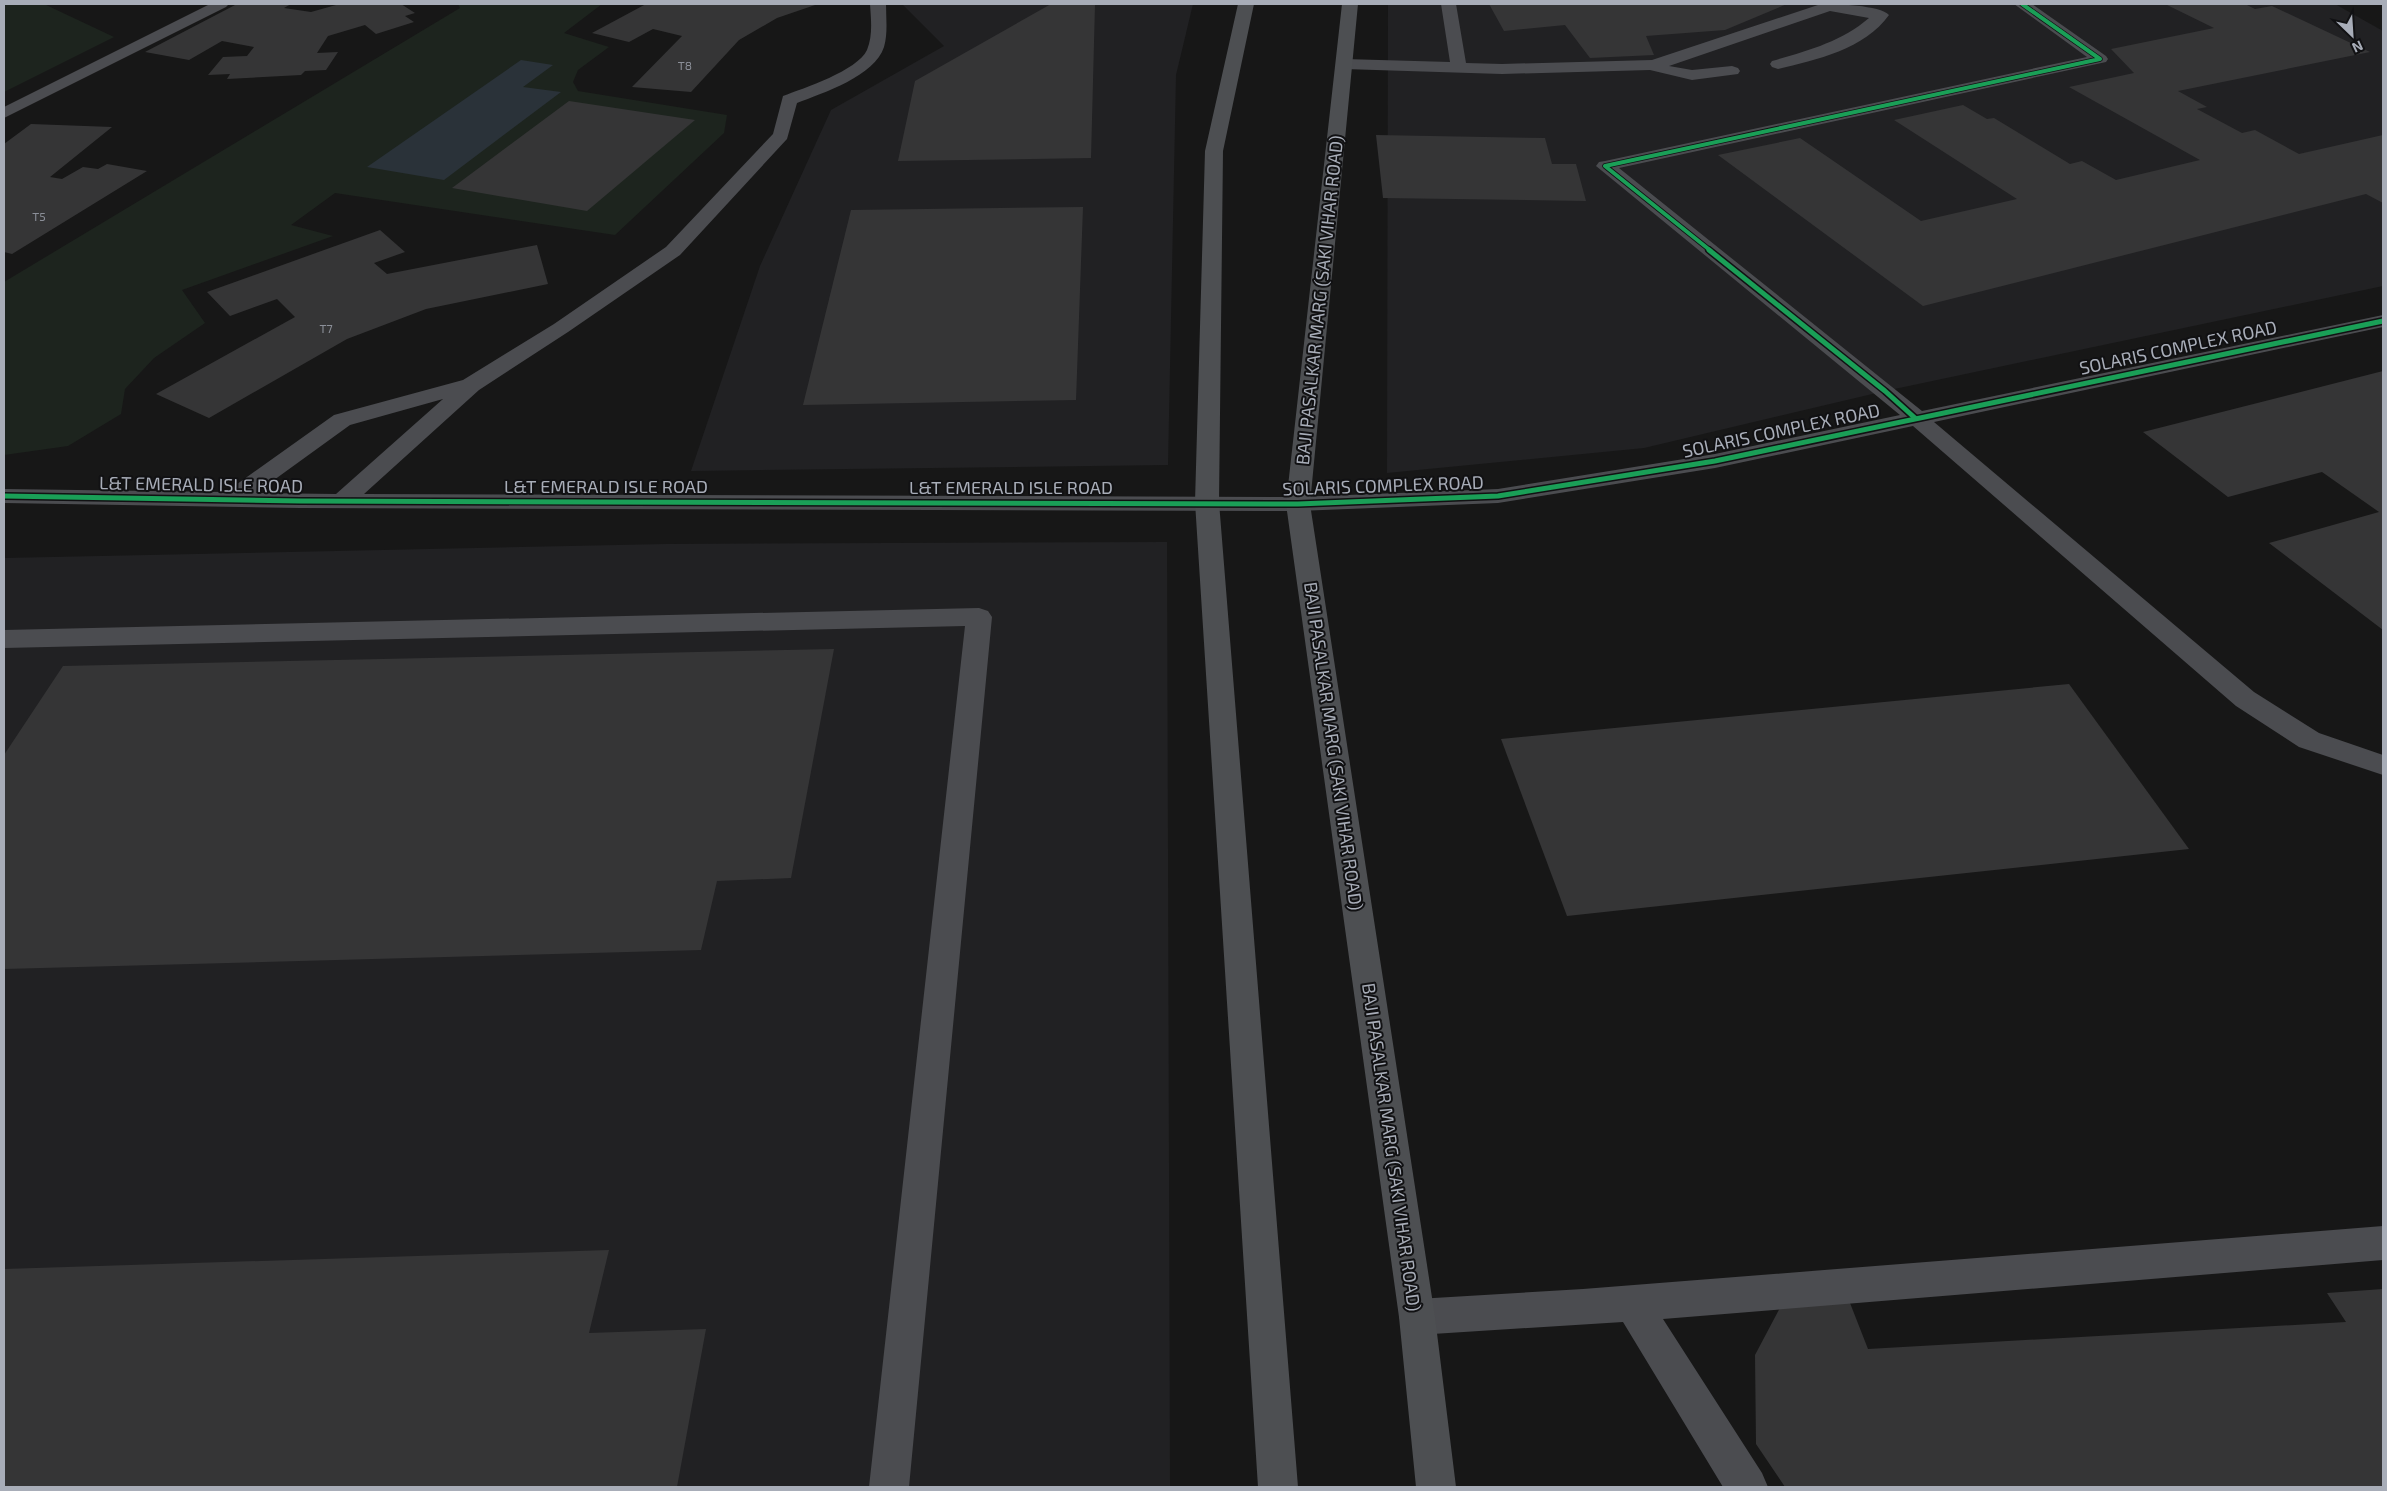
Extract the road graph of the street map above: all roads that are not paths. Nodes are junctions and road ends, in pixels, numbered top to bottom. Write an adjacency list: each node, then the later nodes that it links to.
1 (221, 4): 14 (street)
2 (878, 4): 16 (street)
3 (1246, 4): 21 (main road)
4 (1350, 4): 9 (main road, BAJI PASALKAR MARG (SAKI VIHAR ROAD))
5 (1448, 4): 12 (street)
6 (2022, 4): 17 (street)
7 (1829, 5): 8 (street); 11 (street)
8 (1877, 9): 10 (street)
9 (1344, 64): 12 (street); 22 (main road, BAJI PASALKAR MARG (SAKI VIHAR ROAD))
10 (1778, 64)
11 (1652, 65): 12 (street); 13 (street)
12 (1459, 68)
13 (1732, 71)
14 (4, 113)
15 (2383, 320): 17 (street, SOLARIS COMPLEX ROAD)
16 (471, 385): 19 (street); 20 (street)
17 (1915, 418): 22 (street, SOLARIS COMPLEX ROAD); 24 (street)
18 (4, 496): 19 (street, L&T EMERALD ISLE ROAD)
19 (231, 500): 20 (street, L&T EMERALD ISLE ROAD)
20 (343, 500): 21 (street, L&T EMERALD ISLE ROAD)
21 (1207, 502): 22 (street, SOLARIS COMPLEX ROAD); 29 (main road)
22 (1298, 504): 27 (main road, BAJI PASALKAR MARG (SAKI VIHAR ROAD))
23 (4, 639): 28 (street)
24 (2383, 765)
25 (2383, 1243): 26 (street)
26 (1632, 1303): 27 (street); 31 (street)
27 (1417, 1317): 30 (main road, BAJI PASALKAR MARG (SAKI VIHAR ROAD))
28 (889, 1487)
29 (1278, 1487)
30 (1436, 1487)
31 (1748, 1487)

